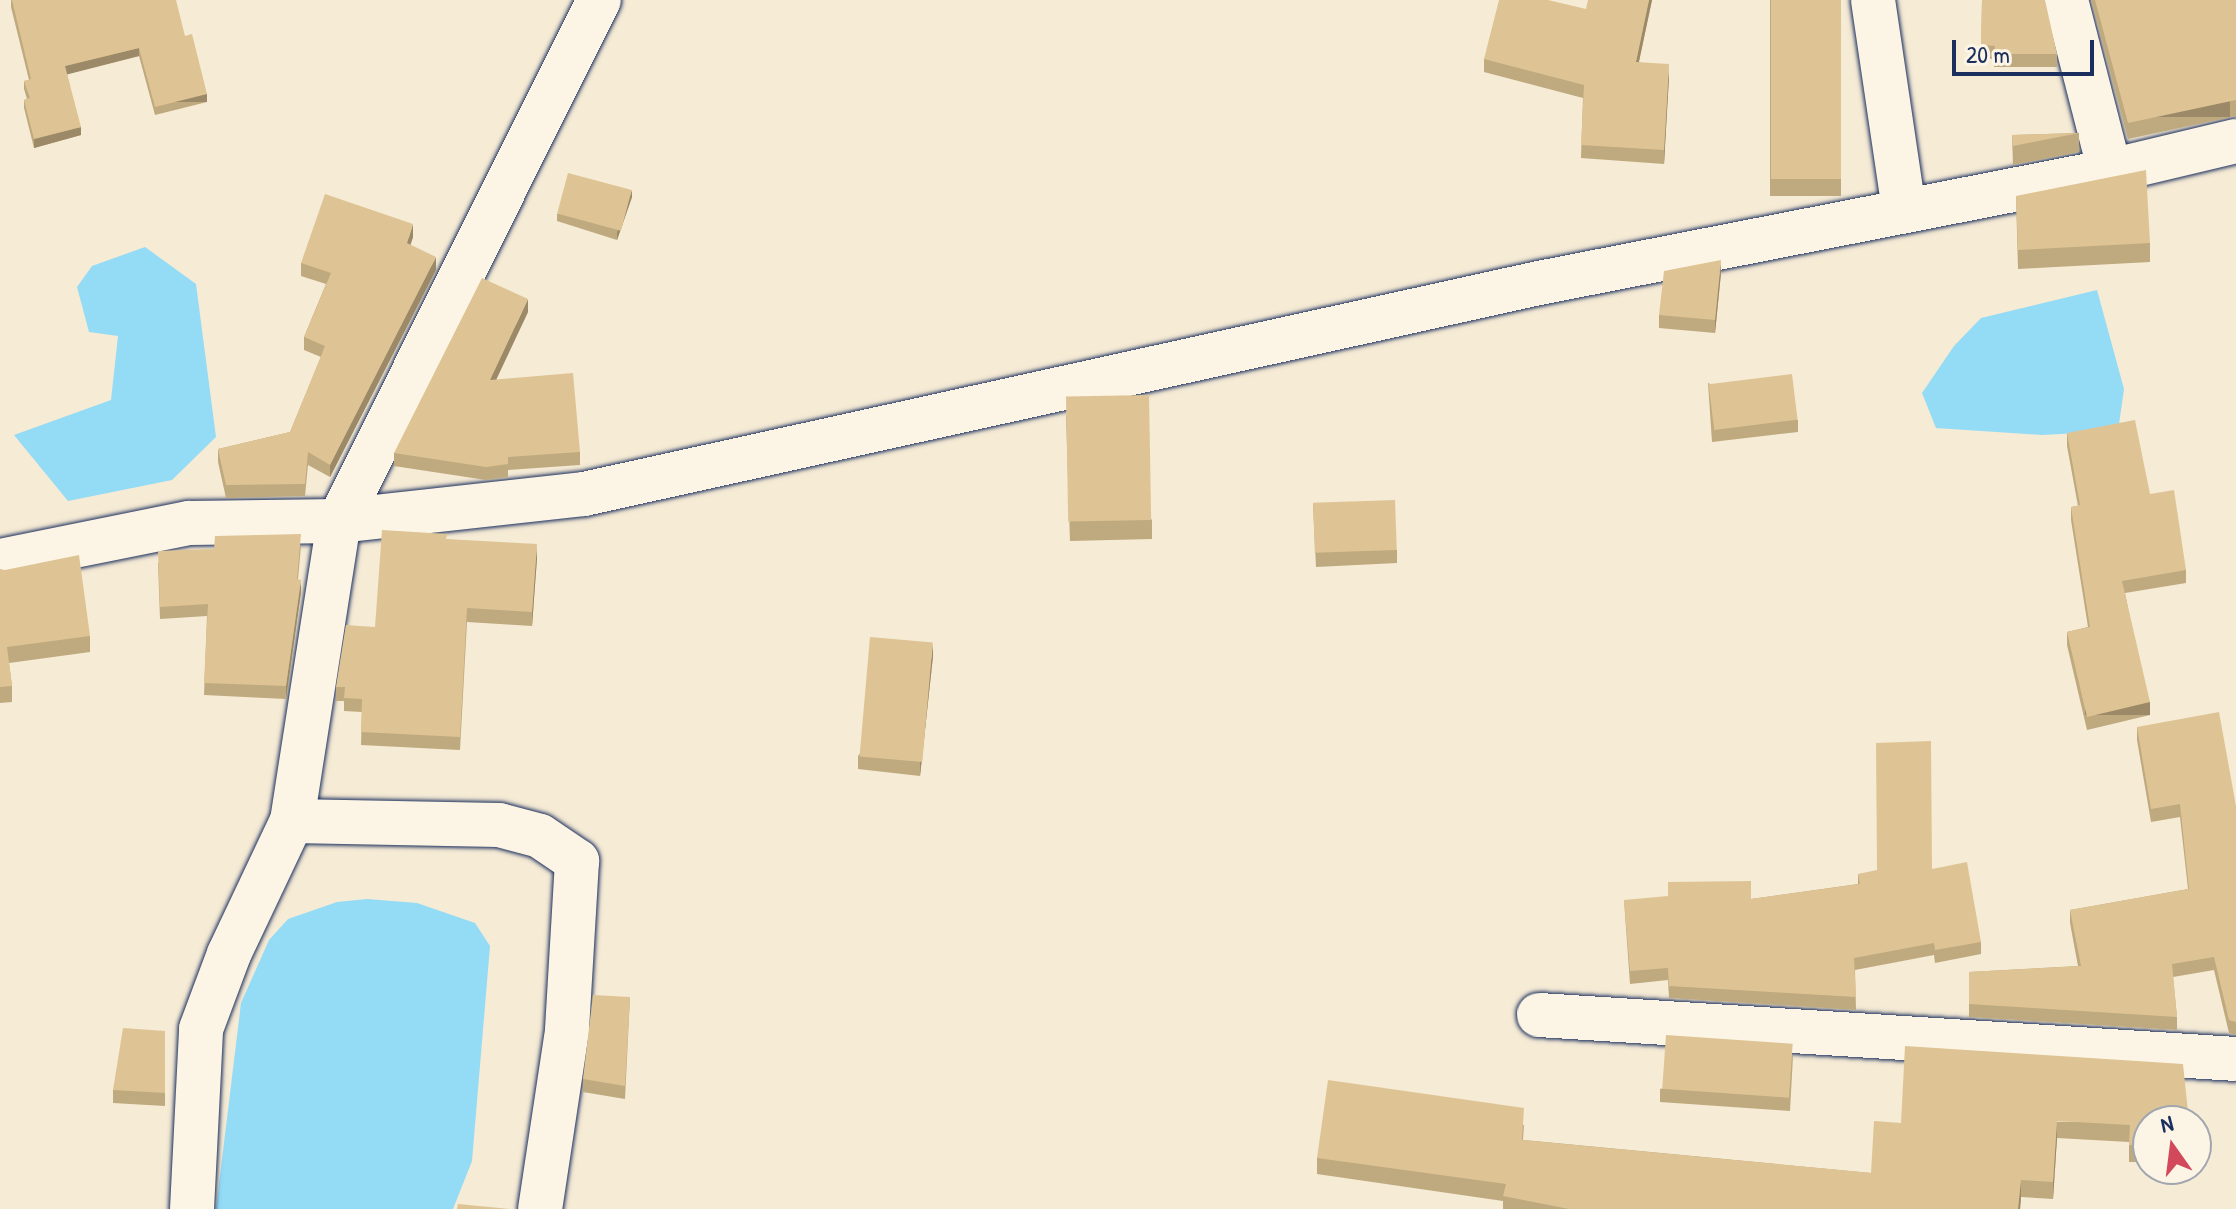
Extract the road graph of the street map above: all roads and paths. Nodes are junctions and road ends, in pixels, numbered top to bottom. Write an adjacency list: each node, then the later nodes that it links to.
1 (599, 0): 7 (street)
2 (1873, 0): 6 (street)
3 (2066, 0): 5 (street)
4 (2236, 141): 5 (street)
5 (2110, 171): 6 (street)
6 (1904, 210): 7 (street)
7 (339, 521): 8 (street); 9 (street)
8 (0, 561)
9 (292, 821): 12 (street); 13 (street)
10 (1539, 1015): 11 (street)
11 (2236, 1059)
12 (192, 1209)
13 (540, 1209)

